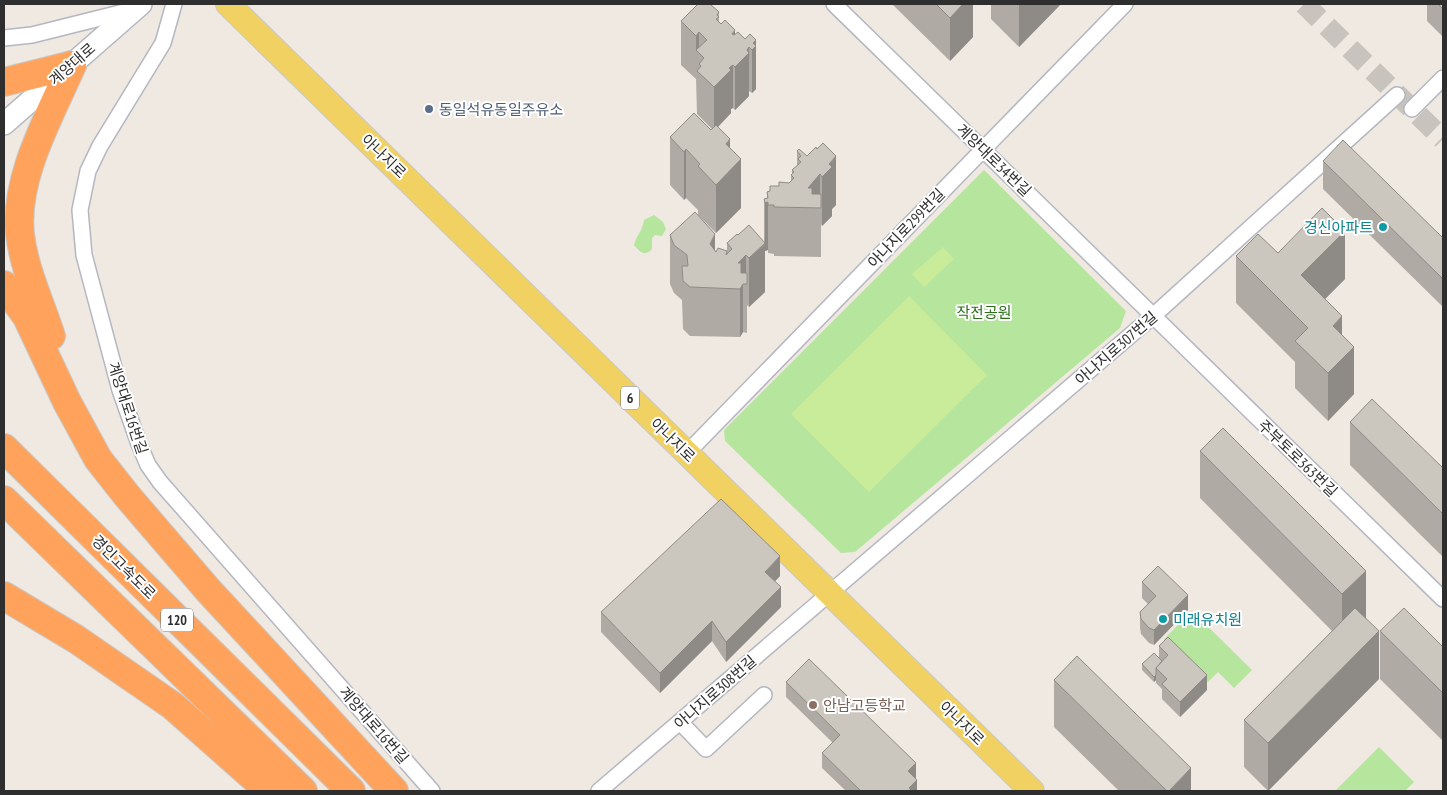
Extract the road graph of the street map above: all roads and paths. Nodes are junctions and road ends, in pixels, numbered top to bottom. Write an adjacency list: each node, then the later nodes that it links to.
1 (174, 4): 29 (street, 계양대로16번길)
2 (228, 4): 18 (main road, 아나지로 / 6)
3 (834, 4): 13 (street, 계양대로34번길)
4 (1125, 4): 13 (street, 아나지로299번길)
5 (137, 7): 6 (street); 7 (main road, 계양대로)
6 (4, 38)
7 (72, 65): 9 (highway); 12 (main road, 계양대로); 16 (highway)
8 (1443, 78): 11 (street)
9 (4, 82)
10 (1397, 95): 15 (street, 아나지로307번길)
11 (1412, 109)
12 (4, 124)
13 (983, 150): 15 (street, 계양대로34번길); 18 (street, 아나지로299번길)
14 (4, 285): 16 (highway)
15 (1154, 316): 20 (street, 아나지로307번길); 22 (street, 주부토로363번길)
16 (67, 402): 28 (highway)
17 (4, 448): 27 (highway, 경인고속도로 / 120)
18 (687, 453): 20 (main road, 아나지로 / 6)
19 (4, 500): 26 (highway, 120)
20 (830, 594): 24 (street, 아나지로308번길); 31 (main road, 아나지로 / 6)
21 (4, 596): 25 (highway)
22 (1443, 599)
23 (764, 695): 24 (street)
24 (680, 722): 30 (street, 아나지로308번길)
25 (269, 791)
26 (303, 791)
27 (351, 791)
28 (394, 791)
29 (432, 791)
30 (599, 791)
31 (1032, 791)

